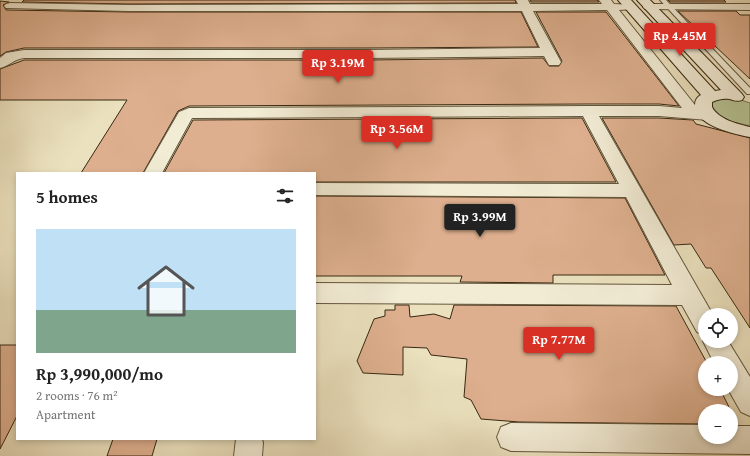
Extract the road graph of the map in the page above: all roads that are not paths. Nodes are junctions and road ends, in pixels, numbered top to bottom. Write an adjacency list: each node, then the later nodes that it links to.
1 (17, 0): 5 (street)
2 (744, 0): 7 (street)
3 (607, 3): 5 (street); 6 (street); 12 (street)
4 (666, 3): 6 (street); 7 (street); 10 (lane)
5 (524, 4): 8 (street)
6 (636, 4): 9 (main road); 10 (main road)
7 (750, 6)
8 (0, 64)
9 (711, 96): 10 (main road); 12 (main road)
10 (745, 96)
11 (588, 112): 12 (street); 14 (street); 16 (street)
12 (701, 114): 13 (main road)
13 (750, 132)
14 (154, 172)
15 (316, 189): 16 (street)
16 (631, 191): 18 (street)
17 (316, 293): 18 (street)
18 (688, 295): 19 (street)
19 (698, 312)
20 (738, 382): 21 (street)
21 (750, 403)
22 (511, 437): 23 (street)
23 (750, 440)

